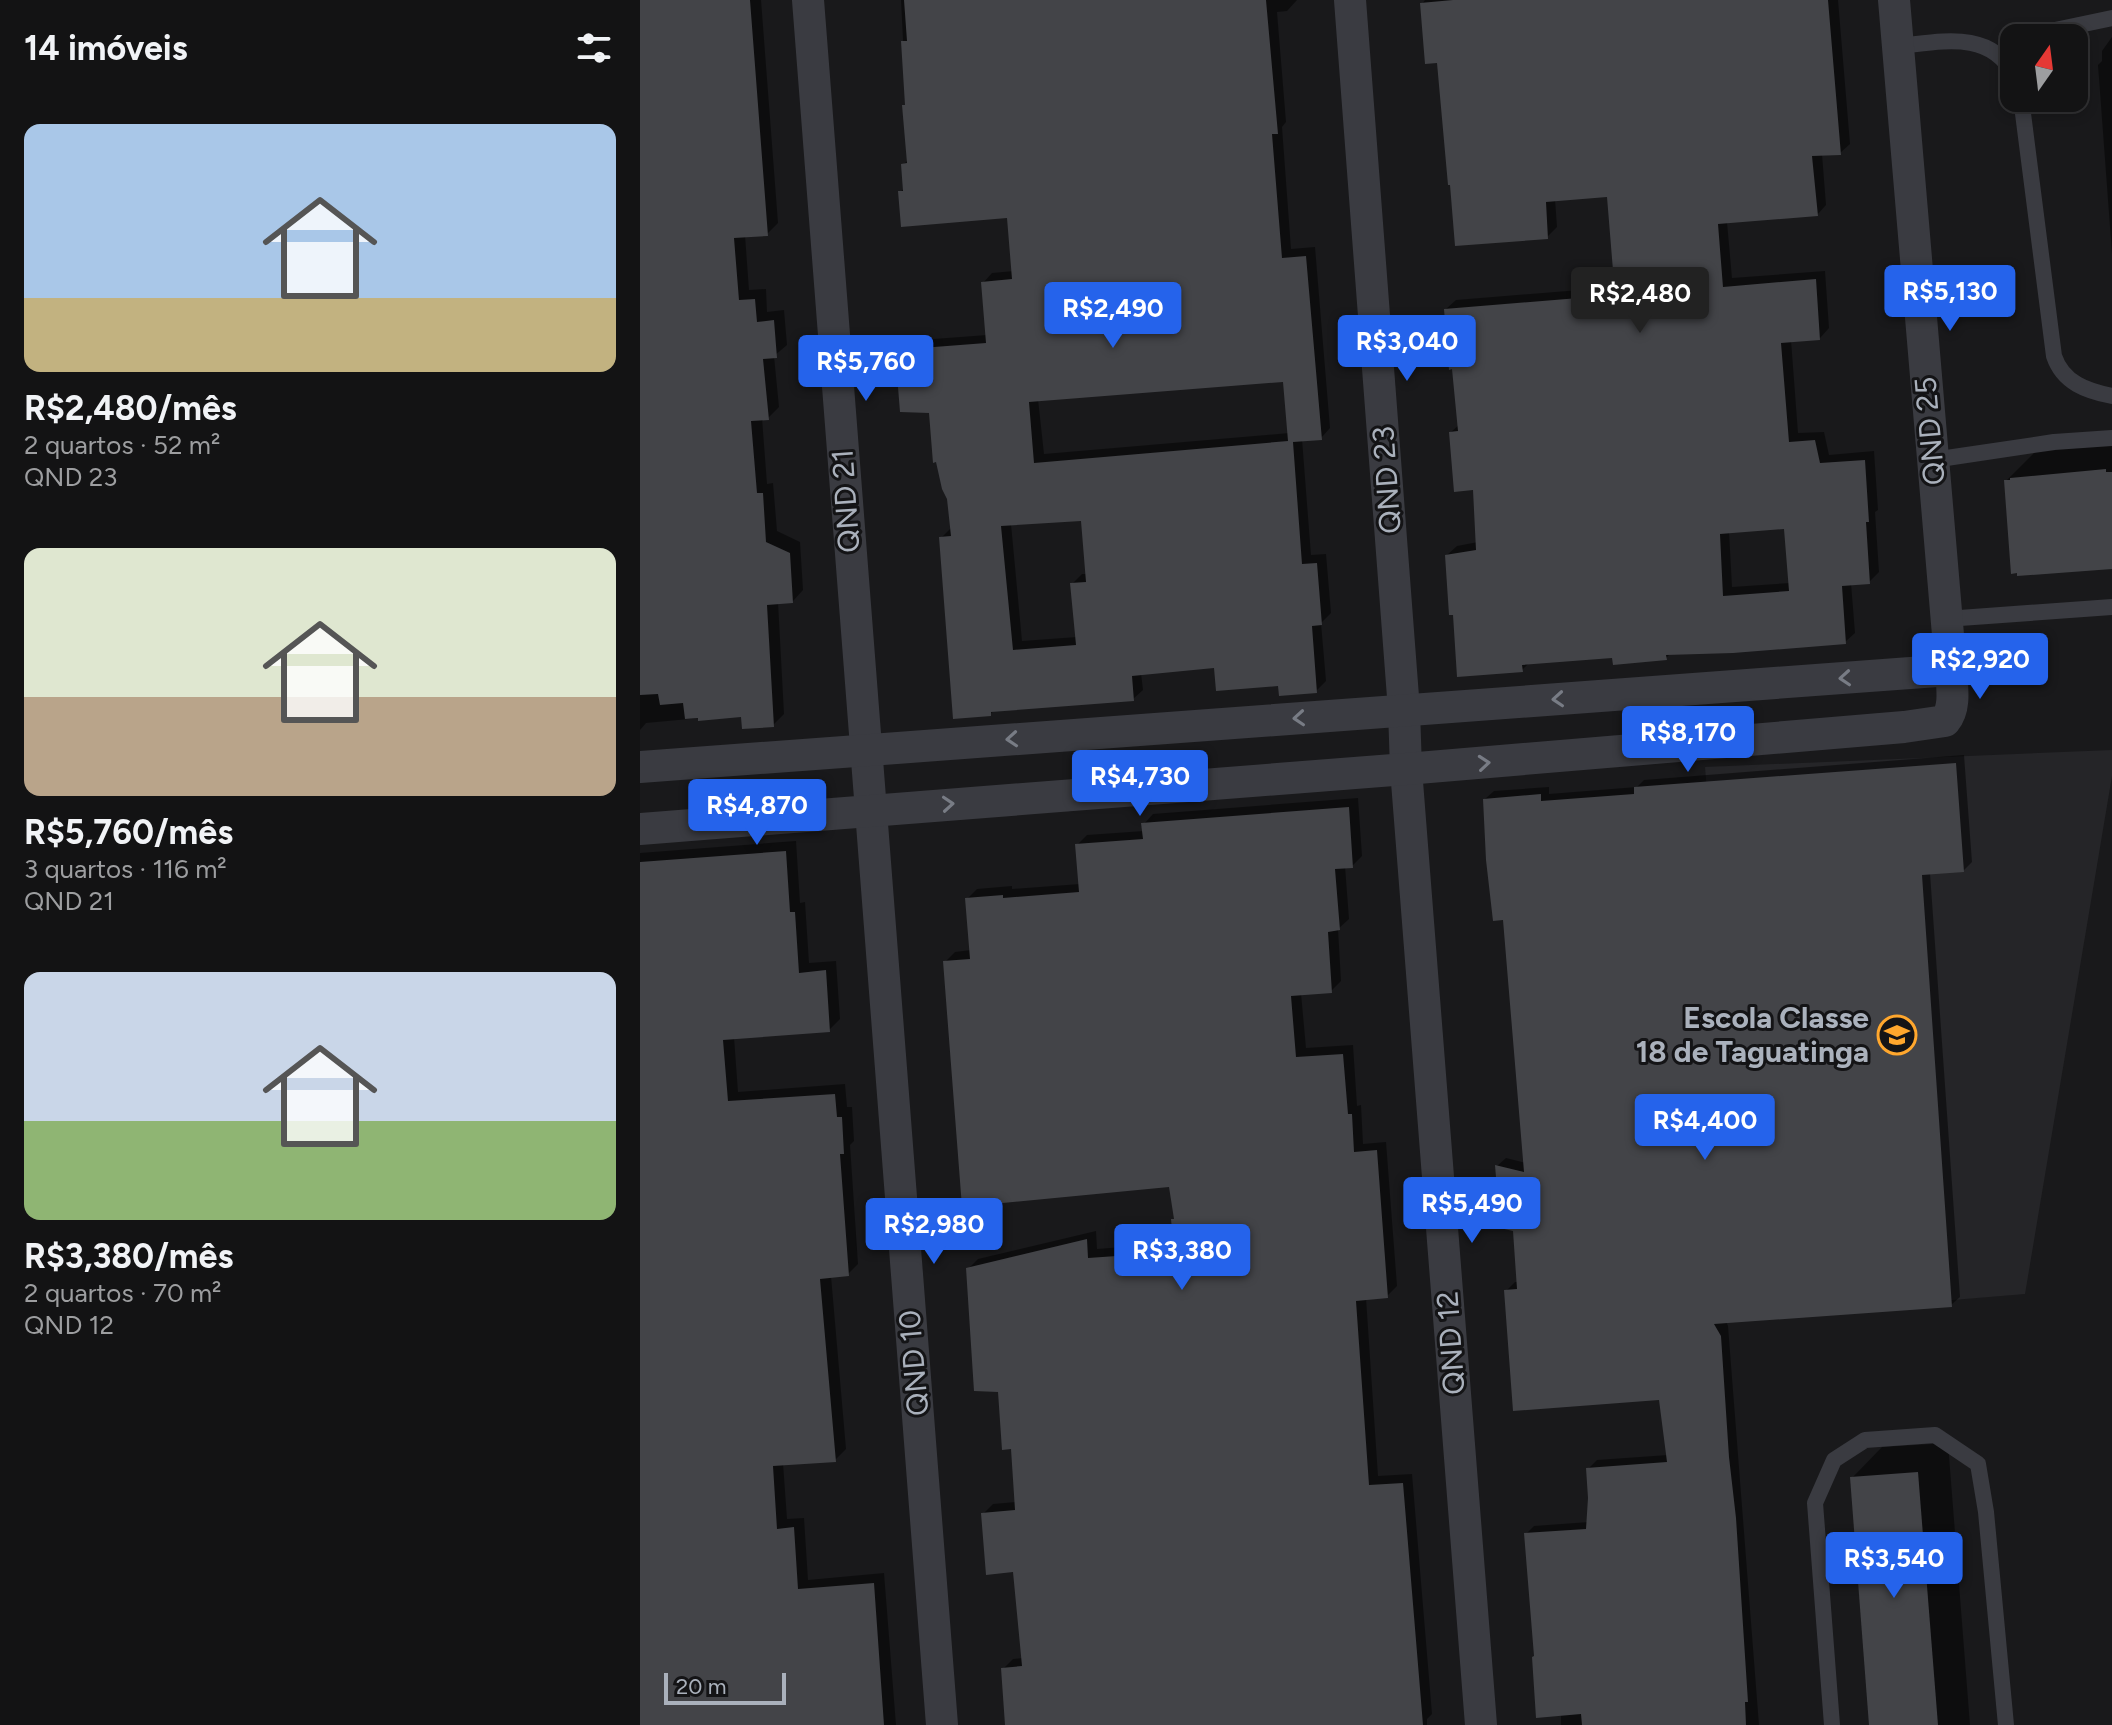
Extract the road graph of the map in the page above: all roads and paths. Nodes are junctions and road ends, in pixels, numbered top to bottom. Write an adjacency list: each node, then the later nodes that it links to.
1 (808, 0): 18 (street, QND 21)
2 (1350, 0): 17 (street, QND 23)
3 (1894, 0): 8 (street, QND 25)
4 (2112, 18): 5 (lane)
5 (2083, 24)
6 (2000, 41): 7 (lane)
7 (1983, 45): 8 (lane); 9 (lane)
8 (1898, 46): 13 (street, QND 25)
9 (2000, 56)
10 (2023, 112): 11 (lane)
11 (2112, 396)
12 (2112, 438): 13 (lane)
13 (1933, 460): 15 (street, QND 25)
14 (2112, 607): 15 (lane)
15 (1946, 619): 16 (street, QND 25)
16 (1951, 670): 17 (street, one-way to 17); 20 (street, QND 25, one-way to 16)
17 (1404, 710): 18 (street, one-way to 18); 20 (street, QND 23)
18 (865, 750): 19 (street); 21 (street, QND 21)
19 (640, 767)
20 (1406, 769): 21 (street, one-way to 20); 24 (street, QND 12)
21 (870, 810): 22 (street); 23 (street, QND 10)
22 (640, 829)
23 (942, 1725)
24 (1481, 1725)
25 (1832, 1725): 26 (lane)
26 (2006, 1725)

